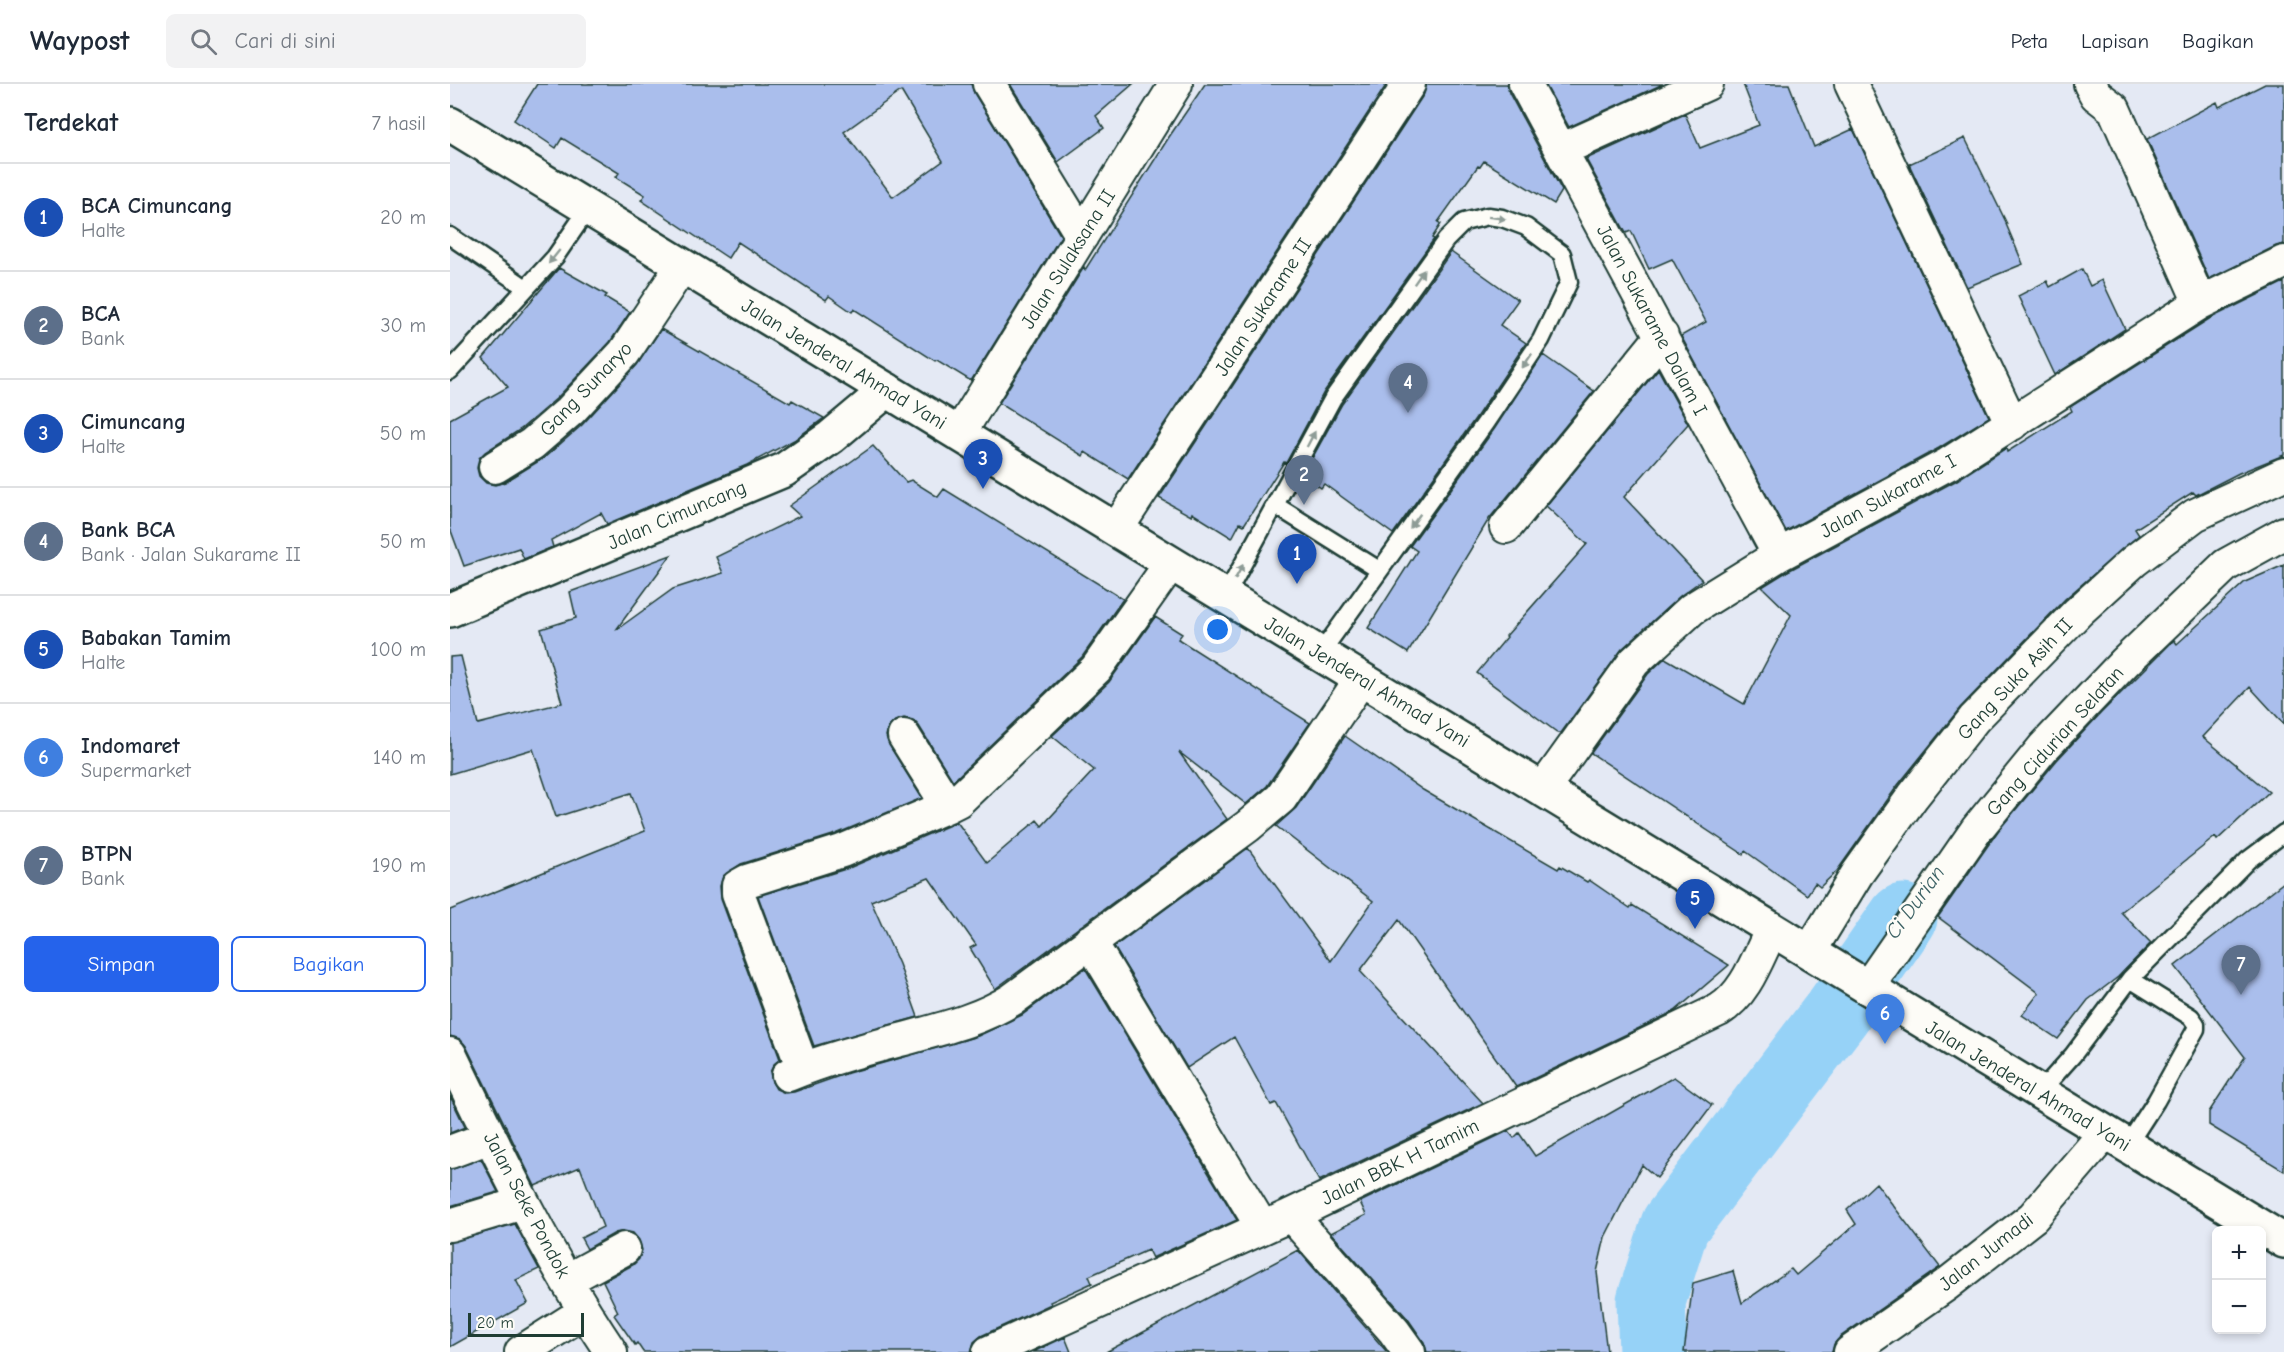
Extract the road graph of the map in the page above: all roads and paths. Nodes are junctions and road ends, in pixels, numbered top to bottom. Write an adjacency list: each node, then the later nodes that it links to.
1 (989, 84): 12 (street)
2 (1176, 84): 12 (street, Jalan Sulaksana II)
3 (1409, 84): 26 (street, Jalan Sukarame II)
4 (1525, 84): 9 (street, Jalan Sukarame Dalam I)
5 (1707, 84): 9 (street)
6 (1851, 84): 20 (street)
7 (2090, 84): 16 (street)
8 (452, 130): 10 (main road, Jalan Jenderal Ahmad Yani)
9 (1561, 150): 17 (street, Jalan Sukarame Dalam I)
10 (588, 209): 14 (main road, Jalan Jenderal Ahmad Yani); 15 (lane, one-way to 15)
11 (450, 236): 15 (lane)
12 (1082, 236): 21 (street, Jalan Sulaksana II)
13 (2284, 262): 16 (street, Jalan Sukarame I)
14 (682, 266): 19 (main road, Jalan Jenderal Ahmad Yani); 22 (street, Gang Sunaryo)
15 (526, 288): 18 (lane)
16 (2200, 303): 20 (street, Jalan Sukarame I)
17 (1662, 336): 25 (street); 28 (street, Jalan Sukarame Dalam I)
18 (450, 371)
19 (887, 390): 21 (main road, Jalan Jenderal Ahmad Yani); 32 (main road, Jalan Cimuncang)
20 (2012, 424): 28 (street, Jalan Sukarame I)
21 (959, 434): 26 (main road, Jalan Jenderal Ahmad Yani)
22 (495, 466)
23 (2284, 474): 41 (street, Gang Suka Asih II)
24 (1275, 505): 30 (lane); 30 (lane, one-way to 30); 31 (lane, one-way to 24)
25 (1506, 527)
26 (1116, 530): 29 (main road, Jalan Jenderal Ahmad Yani)
27 (2284, 532): 41 (street, Gang Cidurian Selatan)
28 (1779, 555): 36 (street, Jalan Sukarame I)
29 (1171, 563): 31 (main road, Jalan Jenderal Ahmad Yani); 37 (street)
30 (1379, 570): 33 (lane)
31 (1226, 597): 33 (main road, Jalan Jenderal Ahmad Yani)
32 (450, 610)
33 (1320, 654): 34 (main road, Jalan Jenderal Ahmad Yani)
34 (1360, 679): 36 (main road, Jalan Jenderal Ahmad Yani); 40 (street)
35 (904, 736): 37 (street)
36 (1543, 789): 39 (main road, Jalan Jenderal Ahmad Yani)
37 (948, 806): 40 (street)
38 (2284, 834): 42 (lane)
39 (1772, 928): 41 (main road, Jalan Jenderal Ahmad Yani); 49 (street, Jalan BBK H Tamim)
40 (1090, 941): 51 (street)
41 (1843, 972): 44 (main road, Jalan Jenderal Ahmad Yani)
42 (2130, 979): 44 (lane); 46 (lane)
43 (450, 1054): 45 (street, Jalan Seke Pondok)
44 (2039, 1093): 46 (main road, Jalan Jenderal Ahmad Yani)
45 (490, 1137): 47 (street); 48 (street, Jalan Seke Pondok)
46 (2116, 1140): 52 (main road, Jalan Jenderal Ahmad Yani); 56 (street, Jalan Jumadi)
47 (450, 1152)
48 (523, 1203): 50 (street); 54 (street, Jalan Seke Pondok)
49 (1291, 1215): 51 (street, Jalan BBK H Tamim); 60 (street)
50 (450, 1225)
51 (1262, 1227): 59 (street, Jalan BBK H Tamim)
52 (2284, 1241)
53 (624, 1249): 54 (street)
54 (567, 1280): 55 (street, Jalan Seke Pondok)
55 (584, 1312): 57 (street); 58 (street, Jalan Seke Pondok)
56 (1864, 1348)
57 (521, 1352)
58 (610, 1352)
59 (989, 1352)
60 (1409, 1352)

